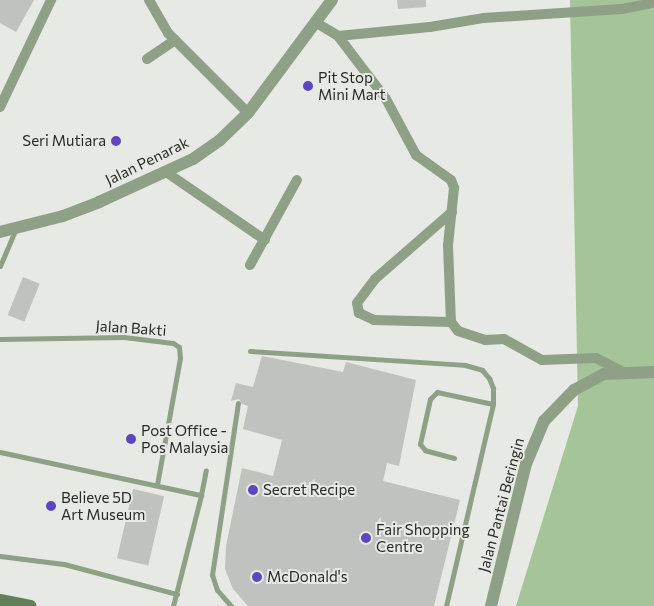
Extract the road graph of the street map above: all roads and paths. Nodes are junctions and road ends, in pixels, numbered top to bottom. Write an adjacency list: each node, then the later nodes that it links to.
1 (51, 0): 9 (street)
2 (149, 0): 7 (street)
3 (332, 0): 5 (street, Jalan Penarak)
4 (654, 3): 6 (street)
5 (315, 22): 6 (street); 10 (street, Jalan Penarak)
6 (338, 36): 13 (street)
7 (175, 40): 8 (street); 10 (street)
8 (147, 59)
9 (1, 100)
10 (248, 113): 11 (street, Jalan Penarak)
11 (166, 172): 14 (street, Jalan Penarak); 16 (street)
12 (297, 180): 16 (street)
13 (452, 212): 19 (street); 19 (street)
14 (15, 230): 15 (street, Jalan Penarak); 18 (lane)
15 (0, 232)
16 (265, 240): 17 (street)
17 (250, 265)
18 (0, 266)
19 (451, 322): 22 (street)
20 (0, 339): 29 (lane, Jalan Bakti)
21 (250, 351): 25 (lane)
22 (622, 371): 23 (street, Jalan Pantai Beringin); 38 (street, Jalan Pantai Beringin)
23 (654, 372)
24 (238, 403): 36 (lane)
25 (493, 404): 27 (lane); 37 (lane)
26 (0, 452): 29 (lane)
27 (454, 458)
28 (206, 470): 30 (lane)
29 (157, 485): 30 (lane)
30 (201, 495): 32 (lane)
31 (0, 556): 32 (lane)
32 (177, 594): 35 (lane)
33 (0, 600): 34 (main road)
34 (30, 606)
35 (173, 606)
36 (231, 606)
37 (446, 606)
38 (491, 606)

